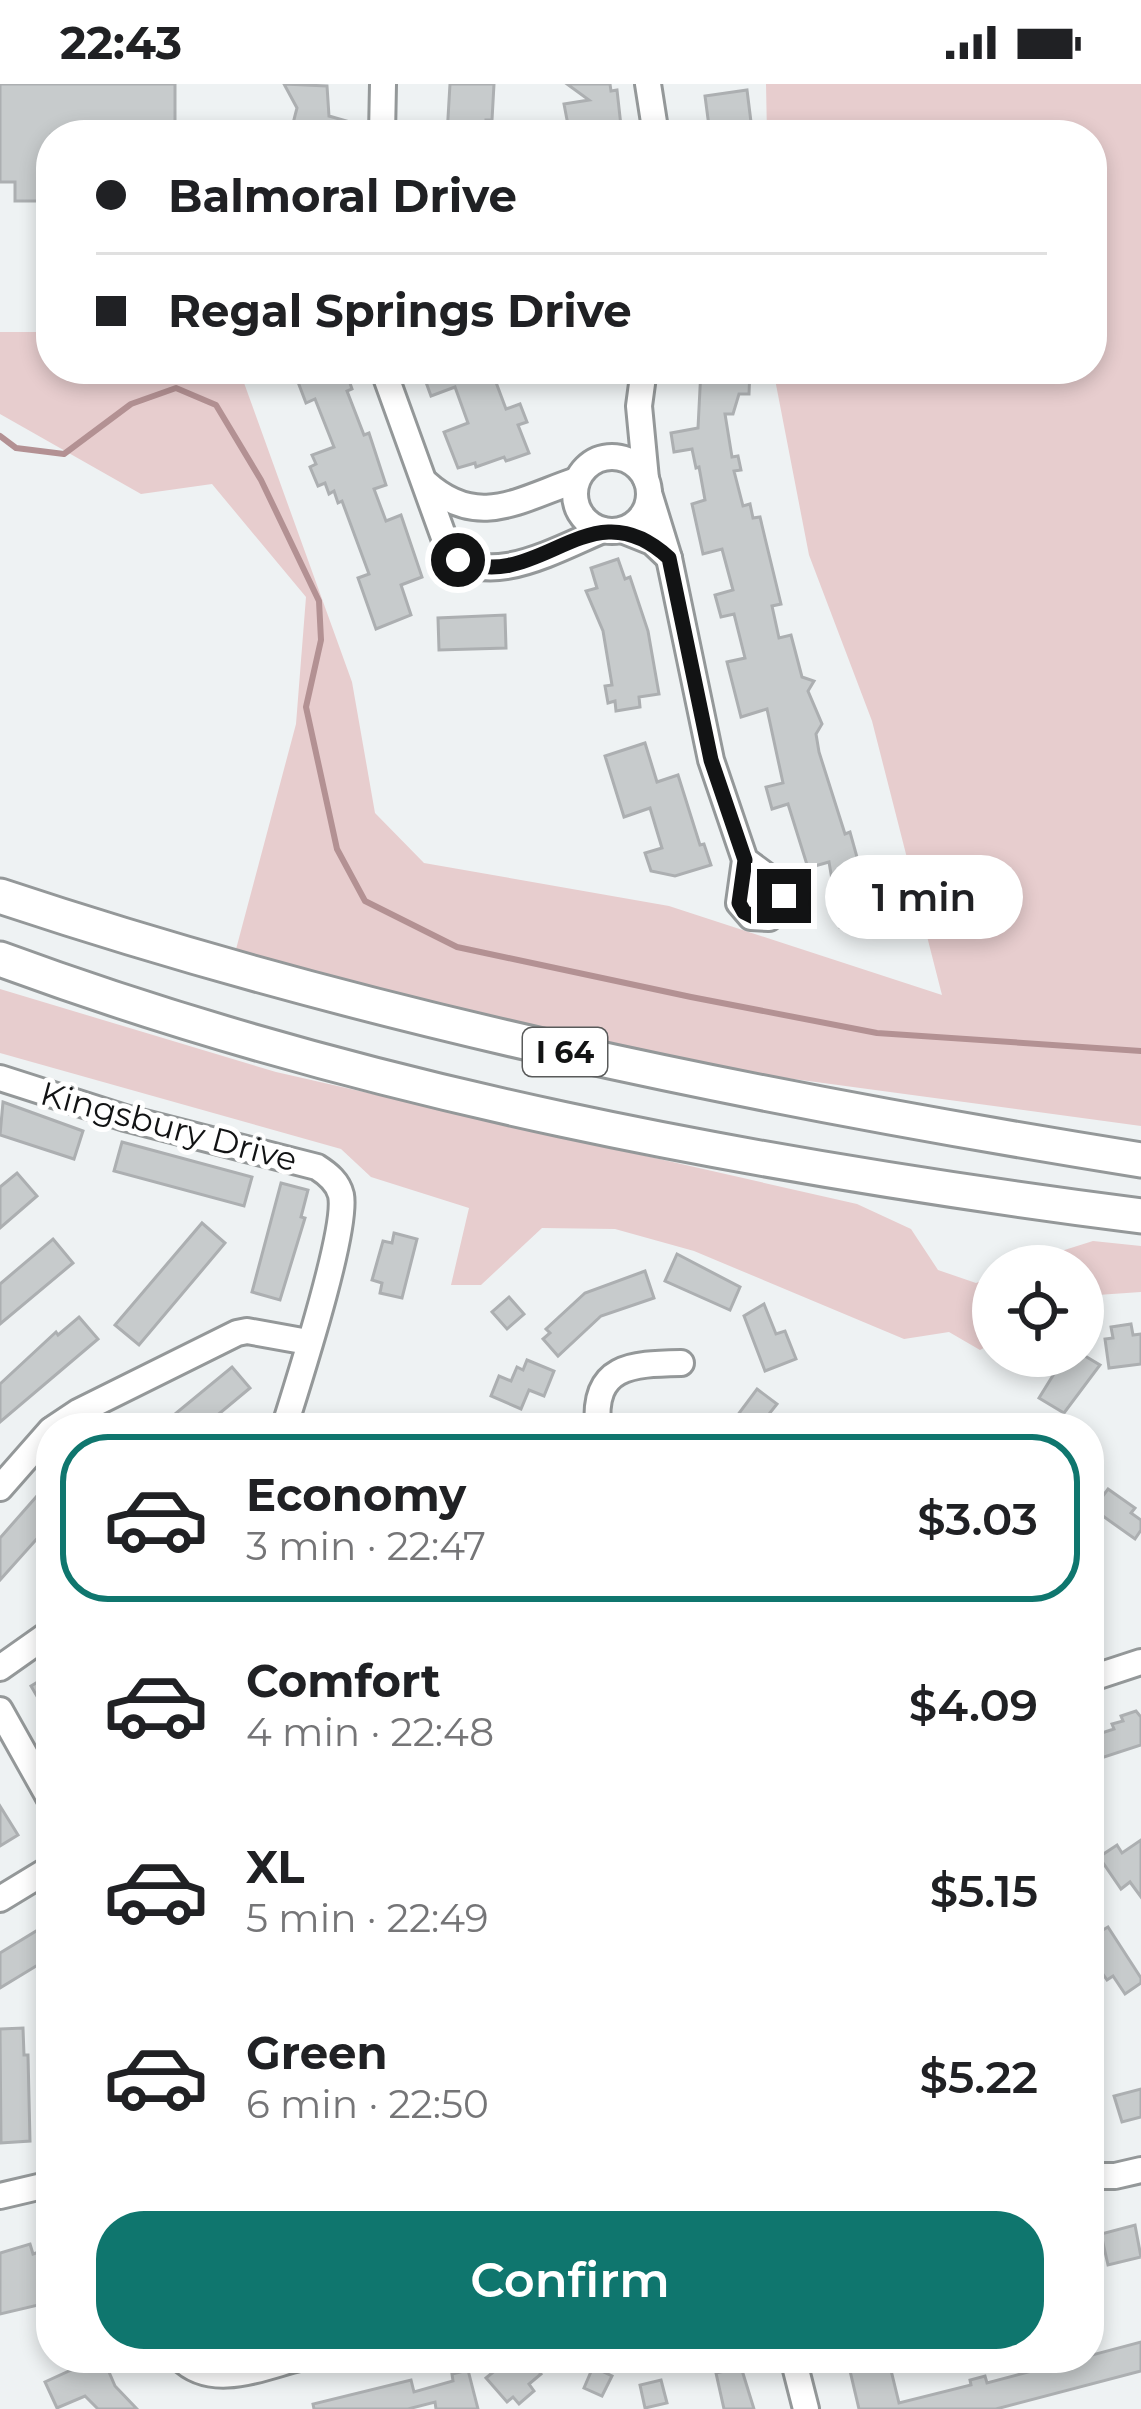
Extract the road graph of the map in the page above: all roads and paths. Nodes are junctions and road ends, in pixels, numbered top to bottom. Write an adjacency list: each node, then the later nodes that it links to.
1 (383, 84): 3 (street)
2 (648, 84): 4 (street)
3 (382, 120)
4 (654, 120)
5 (388, 384): 10 (street)
6 (642, 384): 7 (street)
7 (638, 406): 8 (street); 11 (street)
8 (602, 459): 9 (street); 11 (street)
9 (577, 480): 12 (street); 13 (street)
10 (424, 482): 12 (street); 15 (street)
11 (647, 485): 13 (street); 14 (street)
12 (479, 511): 15 (street)
13 (613, 530): 14 (street); 15 (street)
14 (669, 558): 16 (street)
15 (458, 560)
16 (745, 860)
17 (0, 896): 20 (highway, I 64)
18 (0, 959): 21 (highway, I 64)
19 (0, 1078): 22 (street, Kingsbury Drive)
20 (1141, 1160)
21 (1141, 1216)
22 (308, 1342): 24 (street); 25 (street)
23 (681, 1364): 26 (street)
24 (77, 1413)
25 (288, 1413)
26 (598, 1413)
27 (36, 1447): 28 (street)
28 (0, 1488)
29 (36, 1643): 31 (street)
30 (1141, 1662): 32 (street)
31 (0, 1668)
32 (1104, 1673)
33 (0, 1710): 34 (street)
34 (36, 1774)
35 (36, 1877): 36 (street)
36 (0, 1899)
37 (1141, 2170): 38 (street)
38 (1104, 2176)
39 (36, 2188): 40 (street)
40 (0, 2196)
41 (203, 2373): 42 (street)
42 (239, 2373)
43 (797, 2373): 44 (street)
44 (806, 2409)

